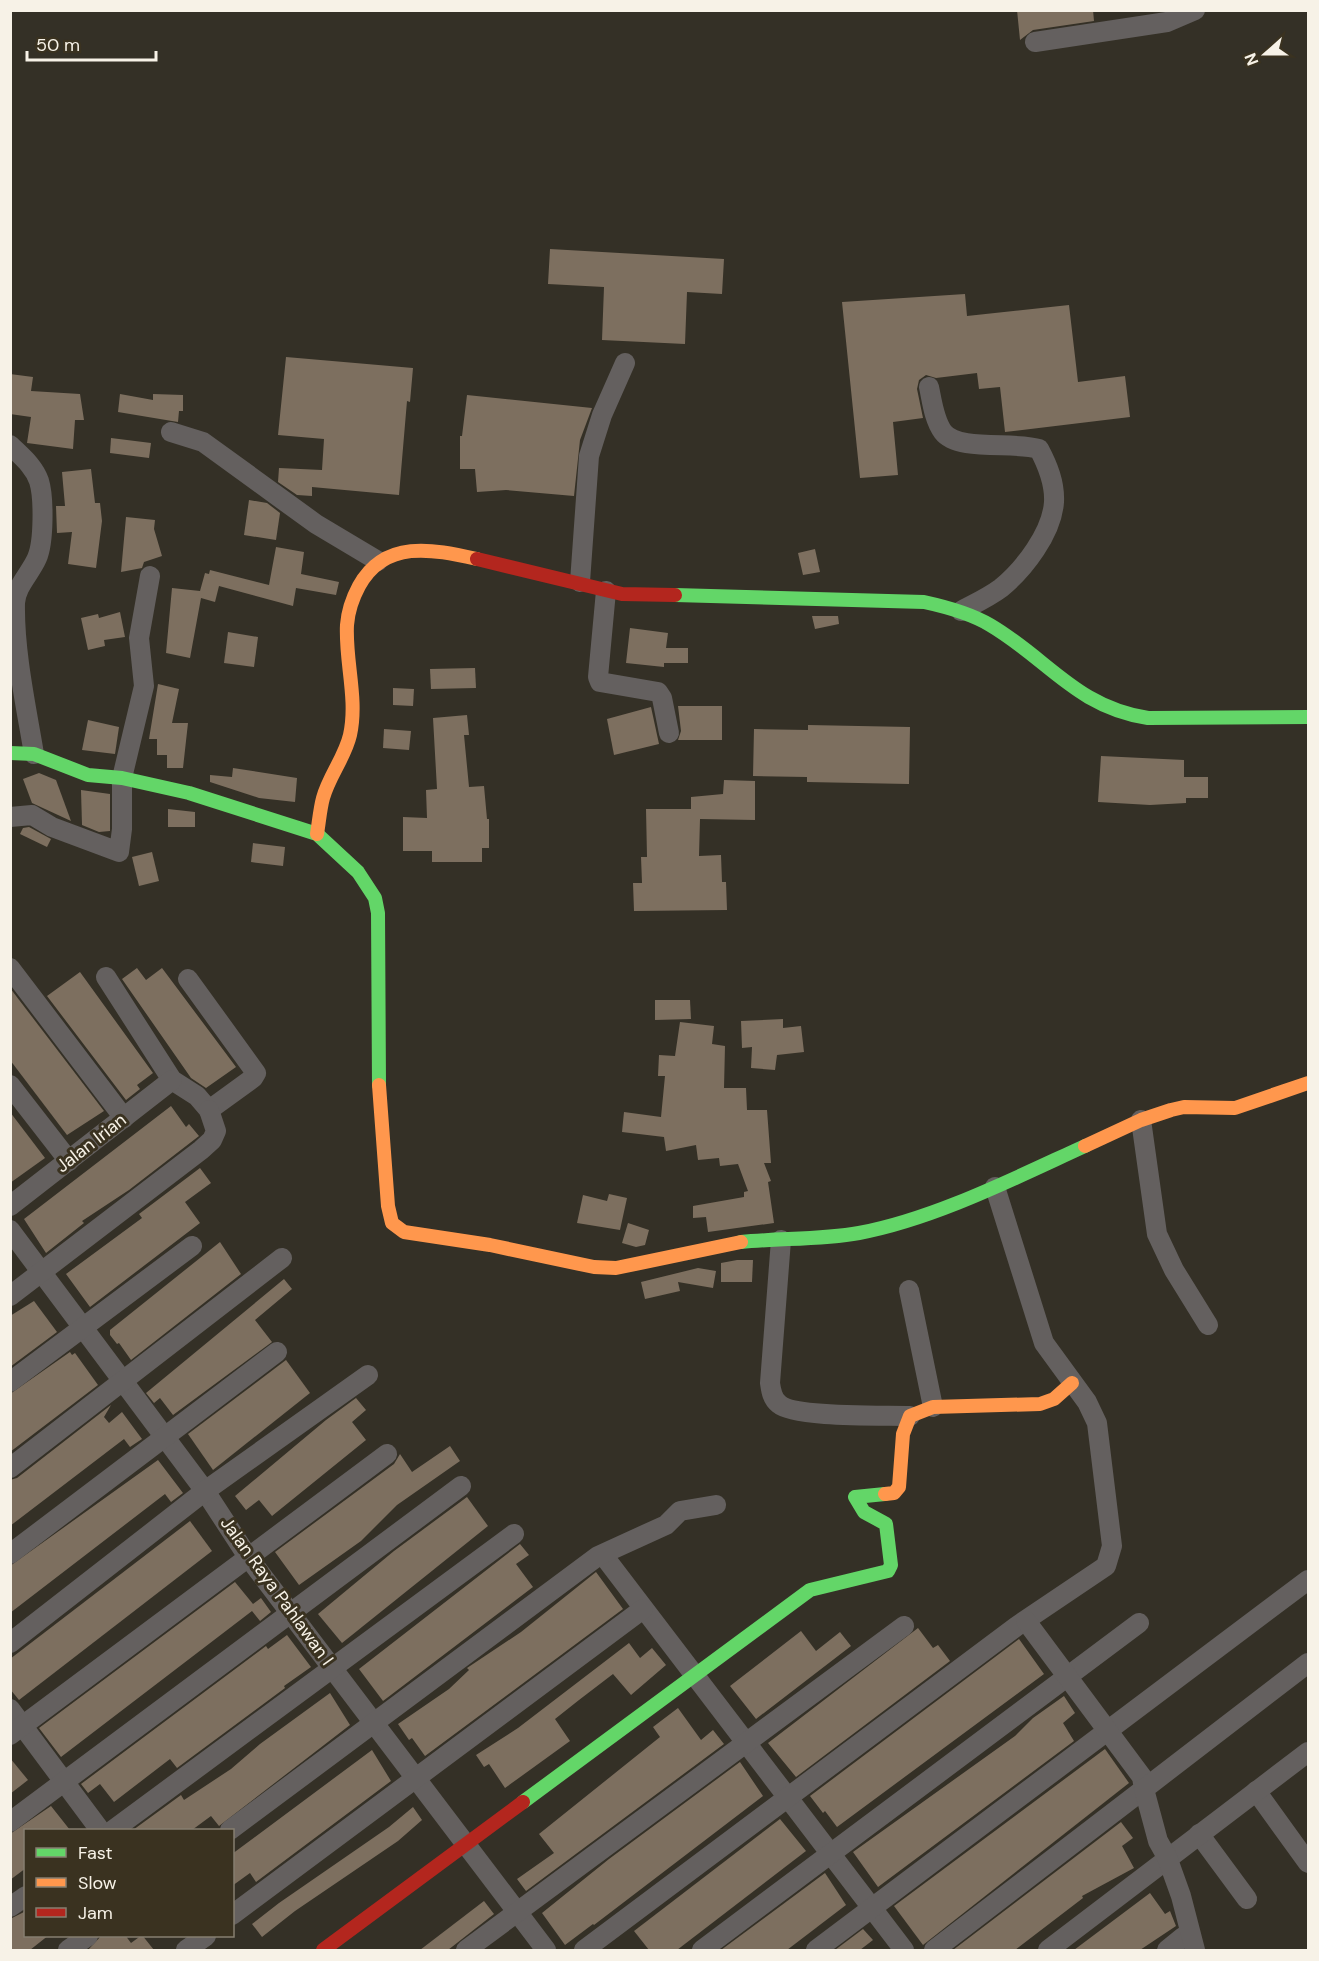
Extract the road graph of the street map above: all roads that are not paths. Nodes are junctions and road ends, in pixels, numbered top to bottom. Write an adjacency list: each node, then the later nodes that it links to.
1 (1195, 10): 2 (street)
2 (1035, 42)
3 (625, 363): 9 (street)
4 (929, 387): 11 (street)
5 (171, 432): 7 (street)
6 (10, 445): 15 (street)
7 (378, 561): 9 (street); 18 (street)
8 (150, 576): 16 (street)
9 (580, 582): 10 (street)
10 (606, 591): 11 (street); 13 (street)
11 (961, 611): 12 (street)
12 (1308, 717)
13 (669, 733)
14 (10, 753): 15 (street)
15 (34, 754): 16 (street)
16 (122, 778): 17 (street); 18 (street)
17 (10, 817)
18 (317, 834): 32 (street)
19 (10, 968): 26 (street)
20 (106, 977): 22 (street)
21 (188, 979): 25 (street)
22 (172, 1080): 25 (street); 26 (street, Jalan Irian)
23 (1308, 1083): 27 (street)
24 (10, 1085): 28 (street)
25 (209, 1110): 35 (street)
26 (124, 1118): 28 (street, Jalan Irian)
27 (1141, 1120): 29 (street); 38 (street)
28 (69, 1161): 30 (street, Jalan Irian)
29 (995, 1187): 32 (street); 44 (street)
30 (11, 1204)
31 (10, 1230): 35 (street, Jalan Raya Pahlawan I)
32 (781, 1240): 46 (street)
33 (192, 1246): 39 (street)
34 (282, 1258): 43 (street)
35 (42, 1273): 37 (street); 39 (street, Jalan Raya Pahlawan I)
36 (909, 1290): 45 (street)
37 (10, 1296)
38 (1208, 1325)
39 (84, 1329): 42 (street); 43 (street, Jalan Raya Pahlawan I)
40 (277, 1352): 47 (street)
41 (368, 1375): 51 (street)
42 (10, 1382)
43 (124, 1382): 47 (street, Jalan Raya Pahlawan I); 49 (street)
44 (1072, 1383): 45 (street); 60 (street)
45 (933, 1407): 46 (street)
46 (910, 1416): 66 (street)
47 (164, 1436): 51 (street, Jalan Raya Pahlawan I); 54 (street)
48 (387, 1454): 56 (street)
49 (10, 1468)
50 (460, 1486): 59 (street)
51 (205, 1491): 56 (street, Jalan Raya Pahlawan I); 63 (street)
52 (716, 1505): 55 (street)
53 (514, 1534): 65 (street)
54 (10, 1554)
55 (603, 1555): 58 (street); 69 (street)
56 (248, 1557): 59 (street, Jalan Raya Pahlawan I); 70 (street)
57 (1308, 1580): 71 (street)
58 (643, 1609): 66 (street); 74 (street)
59 (291, 1612): 65 (street, Jalan Raya Pahlawan I); 75 (street)
60 (1026, 1621): 67 (street); 78 (street)
61 (1139, 1623): 67 (street)
62 (904, 1626): 72 (street)
63 (10, 1643)
64 (1308, 1663): 76 (street)
65 (333, 1668): 69 (street, Jalan Raya Pahlawan I); 81 (street)
66 (695, 1675): 72 (street); 84 (street)
67 (1069, 1678): 71 (street); 85 (street)
68 (10, 1709): 70 (street)
69 (375, 1724): 74 (street, Jalan Raya Pahlawan I); 82 (street)
70 (17, 1731): 75 (street)
71 (1108, 1731): 76 (street); 91 (street)
72 (745, 1744): 78 (street); 92 (street)
73 (1308, 1752): 77 (street)
74 (416, 1778): 84 (street, Jalan Raya Pahlawan I); 93 (street)
75 (63, 1782): 79 (street); 80 (street)
76 (1144, 1789): 86 (street); 106 (street)
77 (1256, 1791): 83 (street); 87 (street)
78 (788, 1798): 85 (street); 102 (street)
79 (10, 1822)
80 (99, 1829)
81 (114, 1829)
82 (231, 1829)
83 (1199, 1834): 86 (street); 89 (street)
84 (466, 1845): 92 (street, Jalan Raya Pahlawan I); 99 (street)
85 (830, 1854): 91 (street); 103 (street)
86 (1167, 1857): 96 (street); 107 (street)
87 (1308, 1863)
88 (24, 1897): 90 (street)
89 (1247, 1899)
90 (10, 1907)
91 (872, 1909): 104 (street); 105 (street)
92 (517, 1912): 100 (street); 101 (street, Jalan Raya Pahlawan I)
93 (234, 1914)
94 (85, 1937): 98 (street)
95 (202, 1937): 97 (street)
96 (1189, 1944): 108 (street)
97 (185, 1946)
98 (68, 1950)
99 (322, 1950)
100 (466, 1950)
101 (546, 1950)
102 (584, 1950)
103 (702, 1950)
104 (816, 1950)
105 (904, 1950)
106 (934, 1950)
107 (1048, 1950)
108 (1167, 1950)

